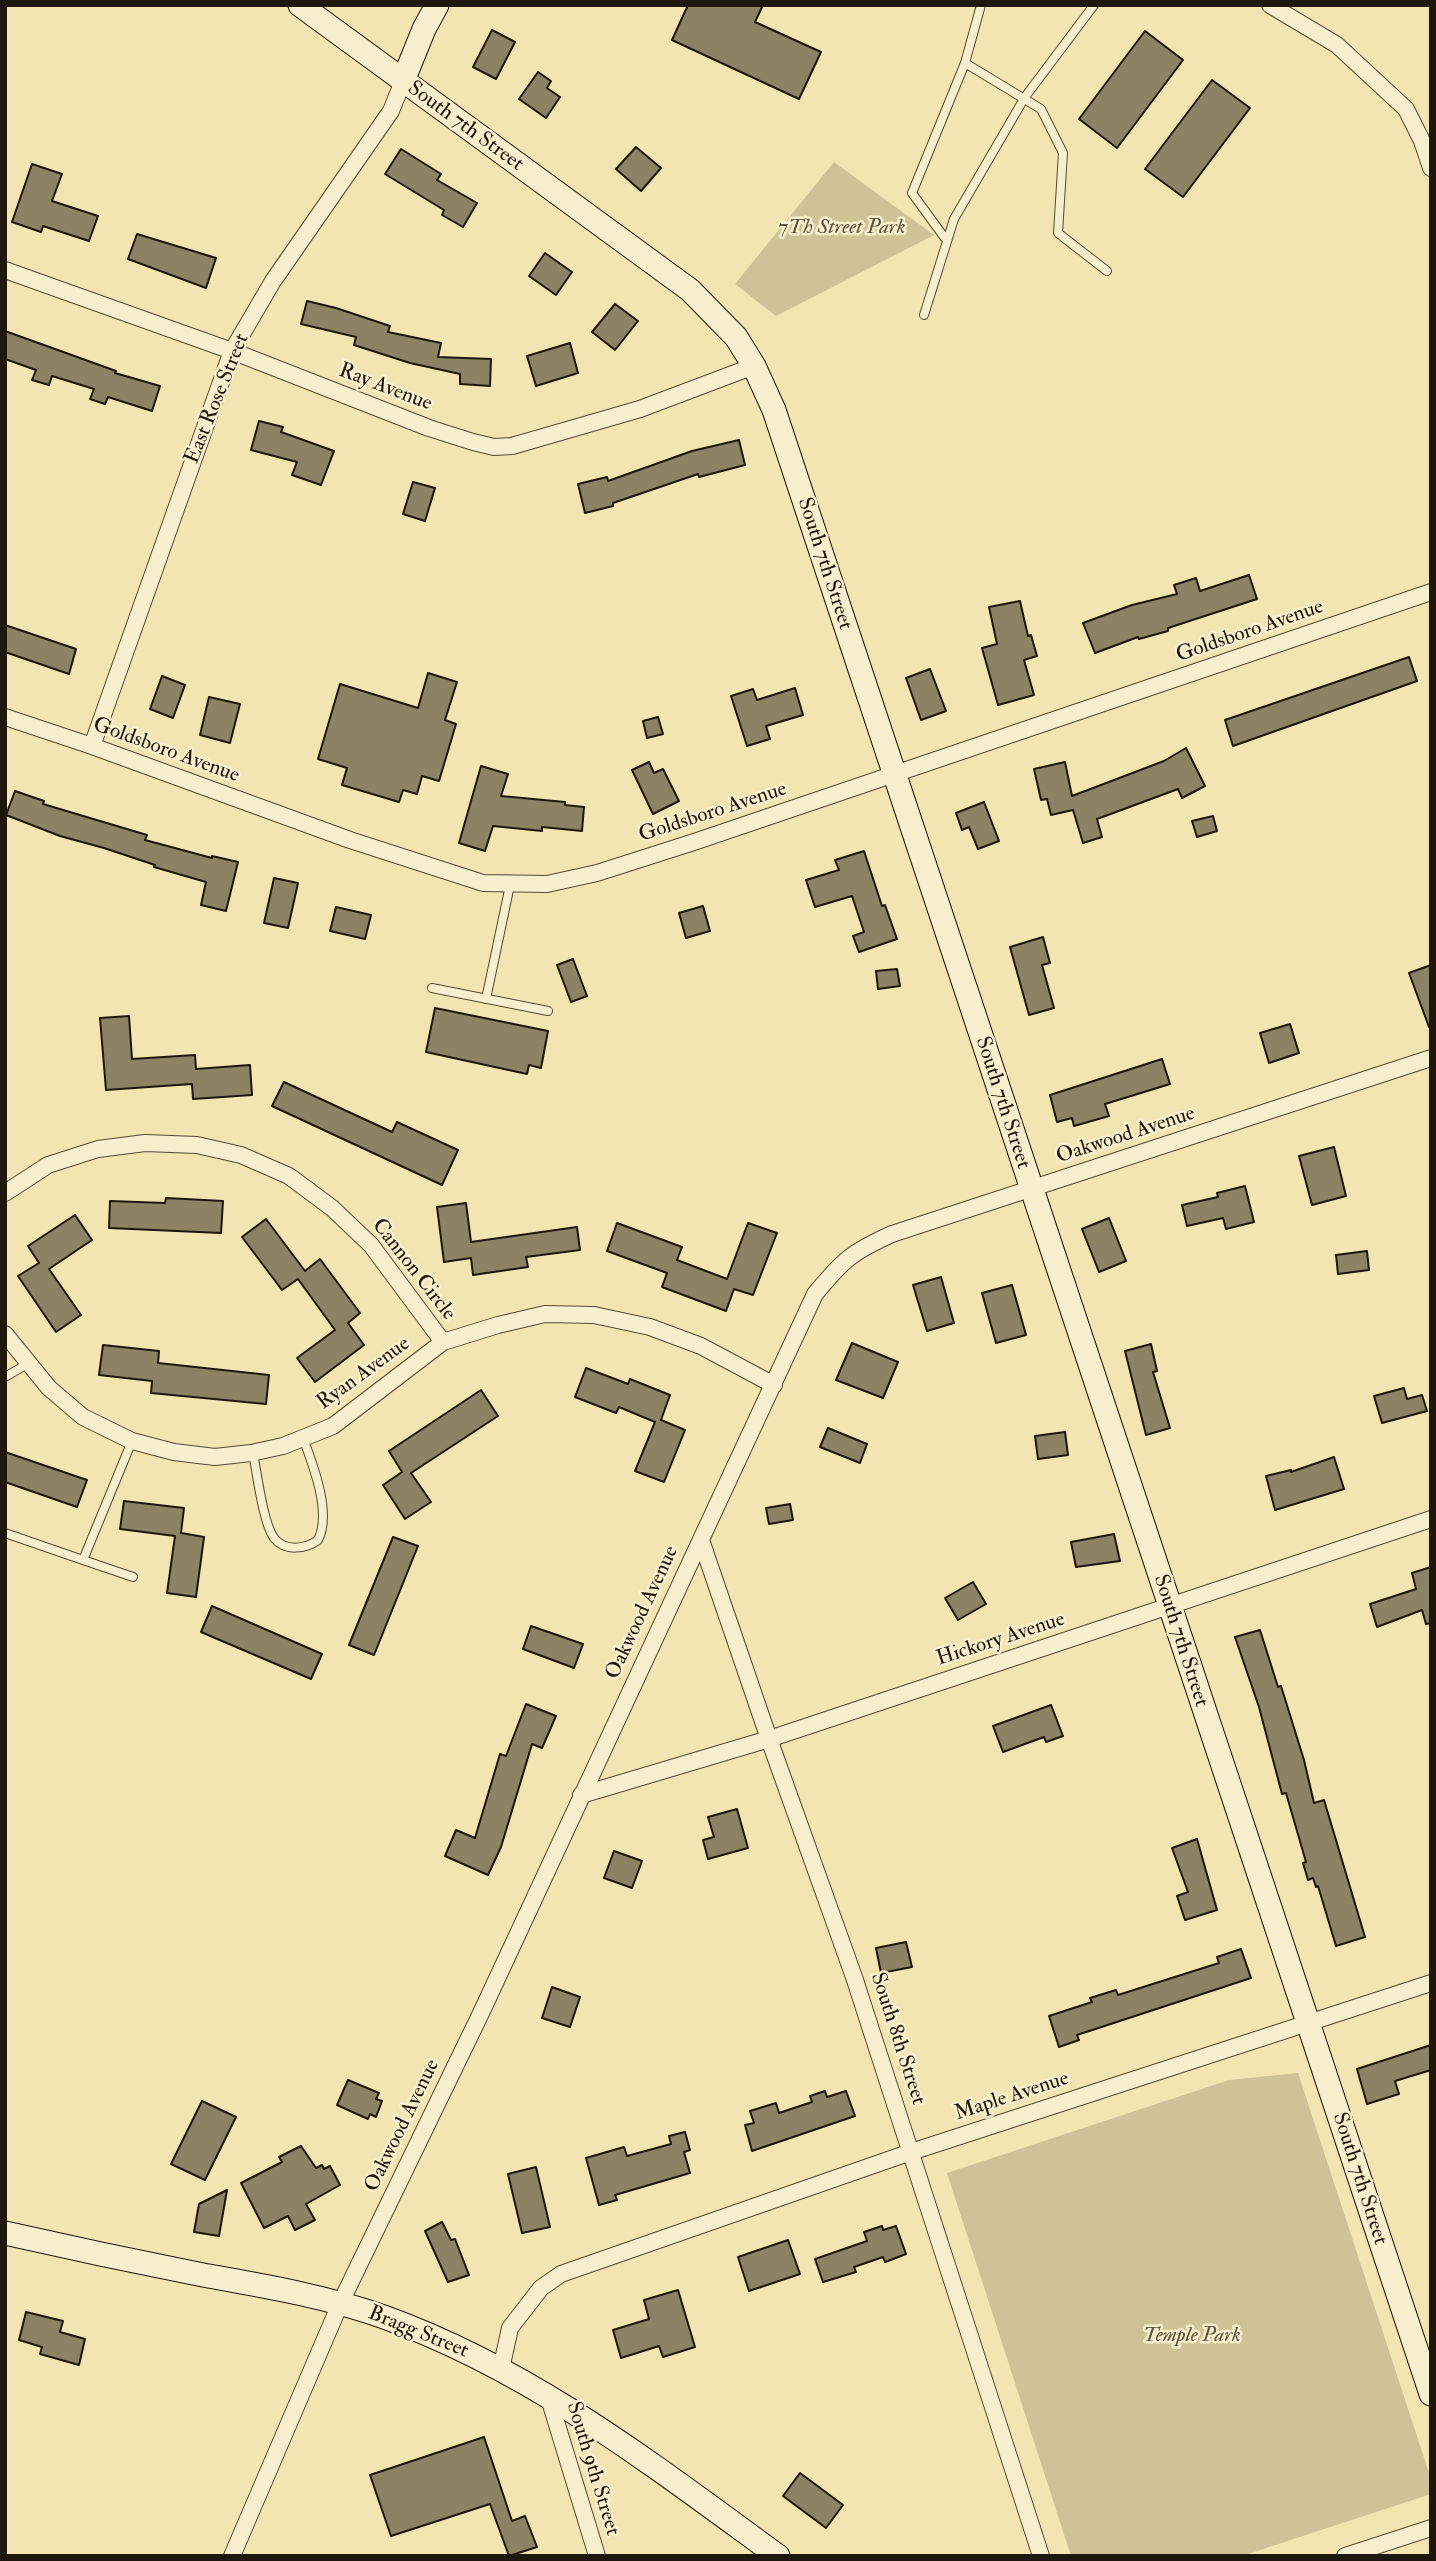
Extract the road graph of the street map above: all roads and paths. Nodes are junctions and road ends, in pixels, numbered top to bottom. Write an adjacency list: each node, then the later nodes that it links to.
1 (300, 5): 7 (street, South 7th Street)
2 (437, 5): 7 (street, East Rose Street)
3 (981, 5): 6 (lane)
4 (1094, 5): 8 (lane)
5 (1270, 5): 9 (street)
6 (965, 63): 8 (lane); 10 (lane)
7 (403, 81): 14 (street, East Rose Street); 15 (street, South 7th Street)
8 (1025, 97): 10 (lane); 12 (lane)
9 (1431, 167)
10 (947, 242): 13 (lane)
11 (5, 271): 14 (street, Ray Avenue)
12 (1107, 271)
13 (924, 315)
14 (232, 351): 15 (street, Ray Avenue); 18 (street, East Rose Street)
15 (754, 366): 19 (street, South 7th Street)
16 (1431, 592): 19 (street, Goldsboro Avenue)
17 (5, 717): 18 (street, Goldsboro Avenue)
18 (92, 746): 20 (street, Goldsboro Avenue)
19 (894, 774): 20 (street, Goldsboro Avenue); 25 (street, South 7th Street)
20 (510, 885): 22 (lane)
21 (432, 988): 22 (lane)
22 (486, 999): 23 (lane)
23 (548, 1012)
24 (1431, 1058): 25 (street, Oakwood Avenue)
25 (1031, 1189): 31 (street, Oakwood Avenue); 40 (street, South 7th Street)
26 (5, 1193): 28 (street, Cannon Circle)
27 (5, 1334): 29 (street, Ryan Avenue)
28 (443, 1342): 31 (street, Ryan Avenue); 32 (street, Ryan Avenue)
29 (29, 1363): 30 (lane); 33 (street, Ryan Avenue)
30 (5, 1377)
31 (774, 1385): 37 (street, Oakwood Avenue)
32 (303, 1438): 34 (street, Ryan Avenue); 34 (lane)
33 (132, 1441): 34 (street, Ryan Avenue); 38 (lane)
34 (253, 1453)
35 (1431, 1519): 40 (street, Hickory Avenue)
36 (5, 1533): 38 (lane)
37 (701, 1540): 41 (street, South 8th Street); 42 (street, Oakwood Avenue)
38 (83, 1560): 39 (lane)
39 (133, 1577)
40 (1168, 1605): 41 (street, Hickory Avenue); 44 (street, South 7th Street)
41 (769, 1739): 42 (street, Hickory Avenue); 45 (street, South 8th Street)
42 (581, 1795): 47 (street, Oakwood Avenue)
43 (1431, 1983): 44 (street, Maple Avenue)
44 (1308, 2024): 45 (street, Maple Avenue); 49 (street, South 7th Street)
45 (911, 2152): 48 (street, Maple Avenue); 55 (street, South 8th Street)
46 (5, 2234): 47 (street, Bragg Street)
47 (340, 2304): 48 (street, Bragg Street); 52 (street, Oakwood Avenue)
48 (500, 2369): 50 (street, Bragg Street)
49 (1431, 2394)
50 (548, 2395): 53 (street, South 9th Street); 54 (street, Bragg Street)
51 (1431, 2528): 56 (street)
52 (232, 2556)
53 (597, 2556)
54 (778, 2556)
55 (1041, 2556)
56 (1345, 2556)

